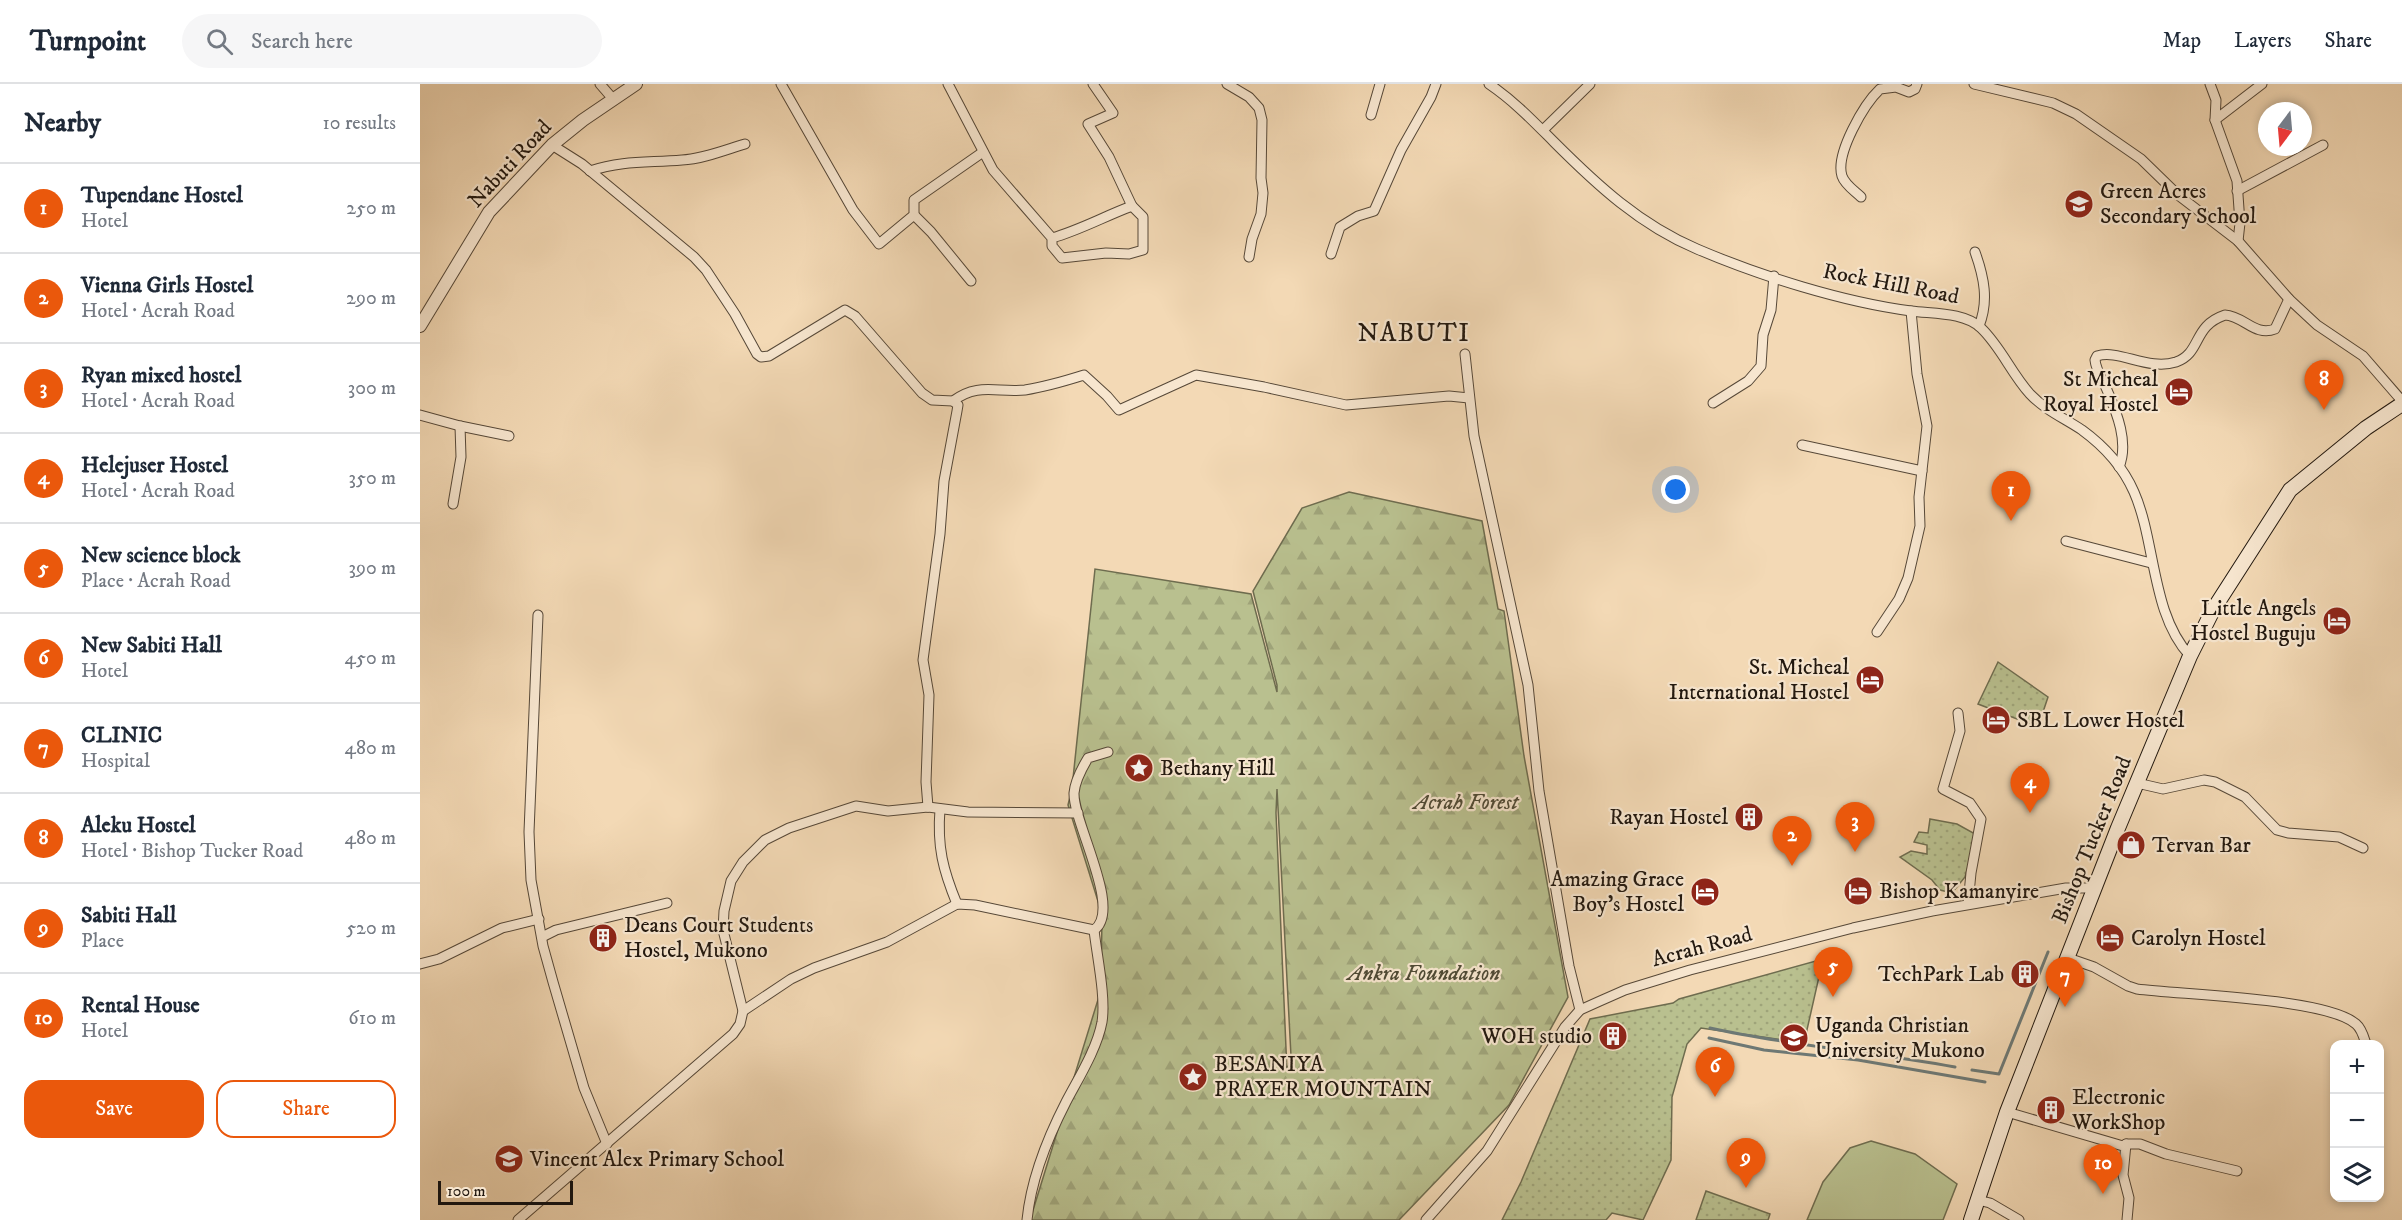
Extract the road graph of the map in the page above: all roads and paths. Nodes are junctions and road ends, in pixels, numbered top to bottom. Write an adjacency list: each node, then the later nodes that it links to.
1 (600, 84): 15 (street)
2 (636, 84): 15 (street, Nabuti Road)
3 (781, 84): 27 (street)
4 (948, 84): 22 (street)
5 (1094, 84): 26 (street)
6 (1227, 84): 32 (street)
7 (1380, 84): 16 (street)
8 (1436, 84): 31 (street)
9 (1489, 84): 18 (street, Rock Hill Road)
10 (1590, 84): 18 (street)
11 (1917, 84): 25 (street)
12 (1974, 84): 29 (street)
13 (2210, 84): 17 (street)
14 (2262, 84): 17 (street)
15 (613, 99): 20 (street, Nabuti Road)
16 (1371, 115)
17 (2215, 120): 24 (street)
18 (1543, 130): 33 (street, Rock Hill Road)
19 (745, 144): 23 (street)
20 (552, 145): 23 (street); 37 (street, Nabuti Road)
21 (2323, 145): 24 (street)
22 (983, 152): 27 (street); 28 (street)
23 (590, 171): 41 (street)
24 (2237, 190): 29 (street)
25 (1861, 197)
26 (1132, 206): 28 (street); 28 (street)
27 (914, 215): 34 (street)
28 (1052, 238)
29 (2238, 241): 35 (street)
30 (1976, 252): 38 (street)
31 (1331, 254)
32 (1249, 257)
33 (1774, 276): 36 (street, Rock Hill Road); 43 (street)
34 (971, 281)
35 (2289, 299): 42 (street); 48 (street)
36 (1911, 311): 38 (street, Rock Hill Road); 49 (street)
37 (420, 326)
38 (1979, 326): 48 (street, Rock Hill Road)
39 (1465, 354): 40 (street)
40 (1469, 398): 41 (street); 72 (street)
41 (953, 401): 59 (street)
42 (2402, 402): 55 (main road, Bishop Tucker Road)
43 (1713, 403)
44 (420, 415): 45 (street)
45 (460, 426): 46 (street); 50 (street)
46 (509, 436)
47 (1802, 445): 49 (street)
48 (2119, 467): 52 (street, Rock Hill Road)
49 (1922, 471): 54 (street)
50 (453, 504)
51 (2066, 541): 52 (street)
52 (2151, 563): 55 (street, Rock Hill Road)
53 (538, 615): 67 (street)
54 (1877, 632)
55 (2190, 656): 58 (main road, Bishop Tucker Road)
56 (1958, 713): 66 (street)
57 (1108, 752): 61 (street)
58 (2137, 783): 62 (street); 63 (main road, Bishop Tucker Road)
59 (928, 807): 60 (street); 73 (street)
60 (940, 809): 61 (street); 65 (street)
61 (1078, 813): 68 (street)
62 (2363, 848)
63 (2095, 888): 66 (street, Acrah Road); 70 (main road, Bishop Tucker Road)
64 (667, 903): 69 (street)
65 (957, 904): 68 (street); 73 (street)
66 (1968, 904): 72 (street, Acrah Road)
67 (539, 919): 69 (street); 71 (street)
68 (1094, 930): 81 (street)
69 (542, 937): 76 (street)
70 (2068, 958): 74 (street); 75 (main road, Bishop Tucker Road)
71 (420, 964)
72 (1580, 1010): 82 (street, Acrah Road)
73 (743, 1011): 76 (street)
74 (2365, 1040)
75 (2007, 1112): 77 (street); 79 (main road, Bishop Tucker Road)
76 (607, 1144): 80 (street)
77 (2126, 1144): 78 (street); 85 (street)
78 (2238, 1171)
79 (1978, 1200): 83 (main road, Bishop Tucker Road); 84 (street)
80 (518, 1220)
81 (1027, 1220)
82 (1426, 1220)
83 (1971, 1220)
84 (2019, 1220)
85 (2127, 1220)

